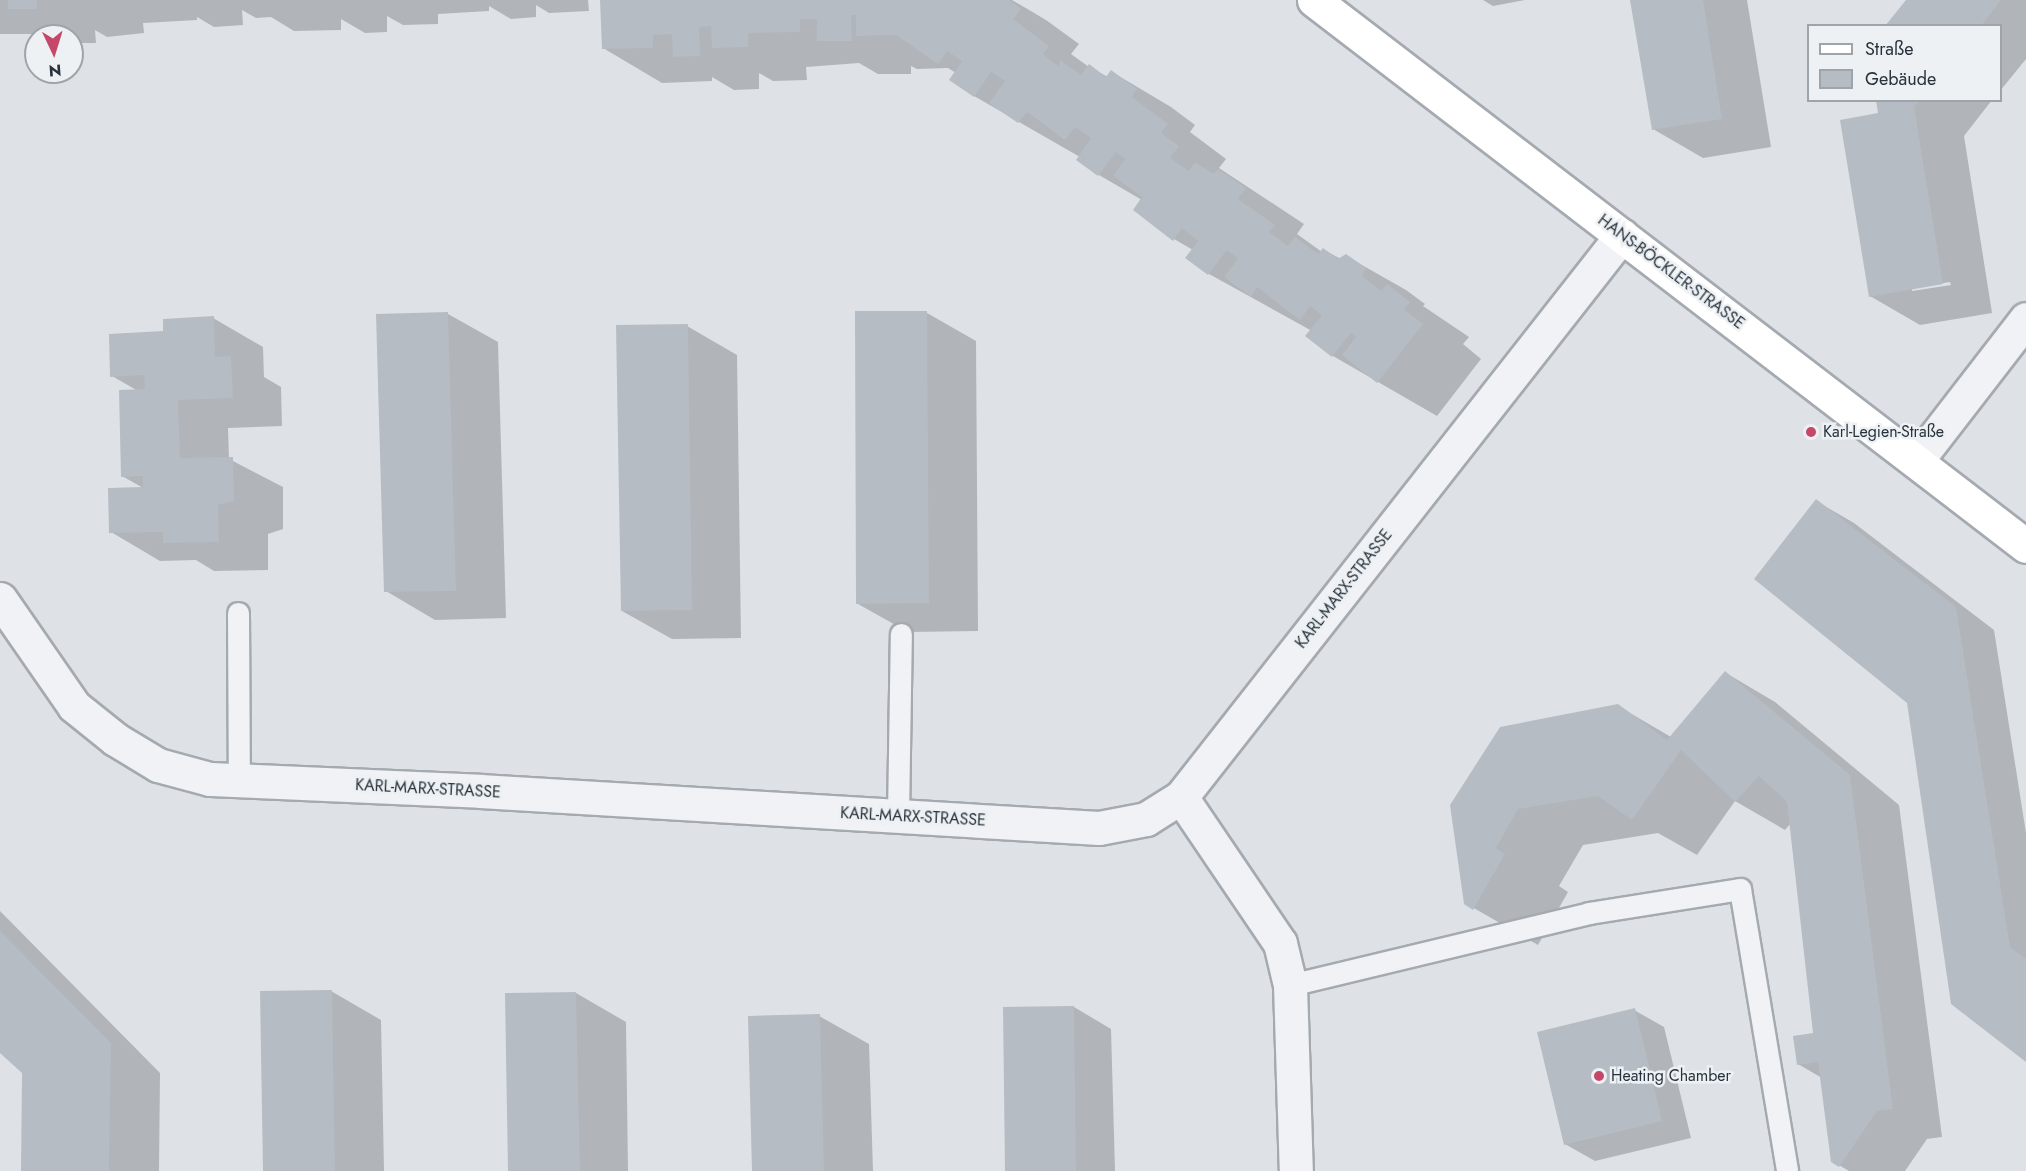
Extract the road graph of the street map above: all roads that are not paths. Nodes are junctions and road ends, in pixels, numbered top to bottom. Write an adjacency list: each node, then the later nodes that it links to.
1 (1314, 0): 2 (street, HANS-BÖCKLER-STRASSE)
2 (1622, 235): 4 (street, HANS-BÖCKLER-STRASSE); 10 (street, KARL-MARX-STRASSE)
3 (2026, 319): 4 (street)
4 (1917, 460): 5 (street, HANS-BÖCKLER-STRASSE)
5 (2026, 546)
6 (0, 599): 9 (street, KARL-MARX-STRASSE)
7 (238, 613): 9 (lane)
8 (901, 634): 11 (lane)
9 (239, 780): 11 (street, KARL-MARX-STRASSE)
10 (1181, 797): 11 (street, KARL-MARX-STRASSE); 12 (street)
11 (898, 816)
12 (1290, 984): 13 (street); 14 (lane)
13 (1296, 1171)
14 (1787, 1171)

